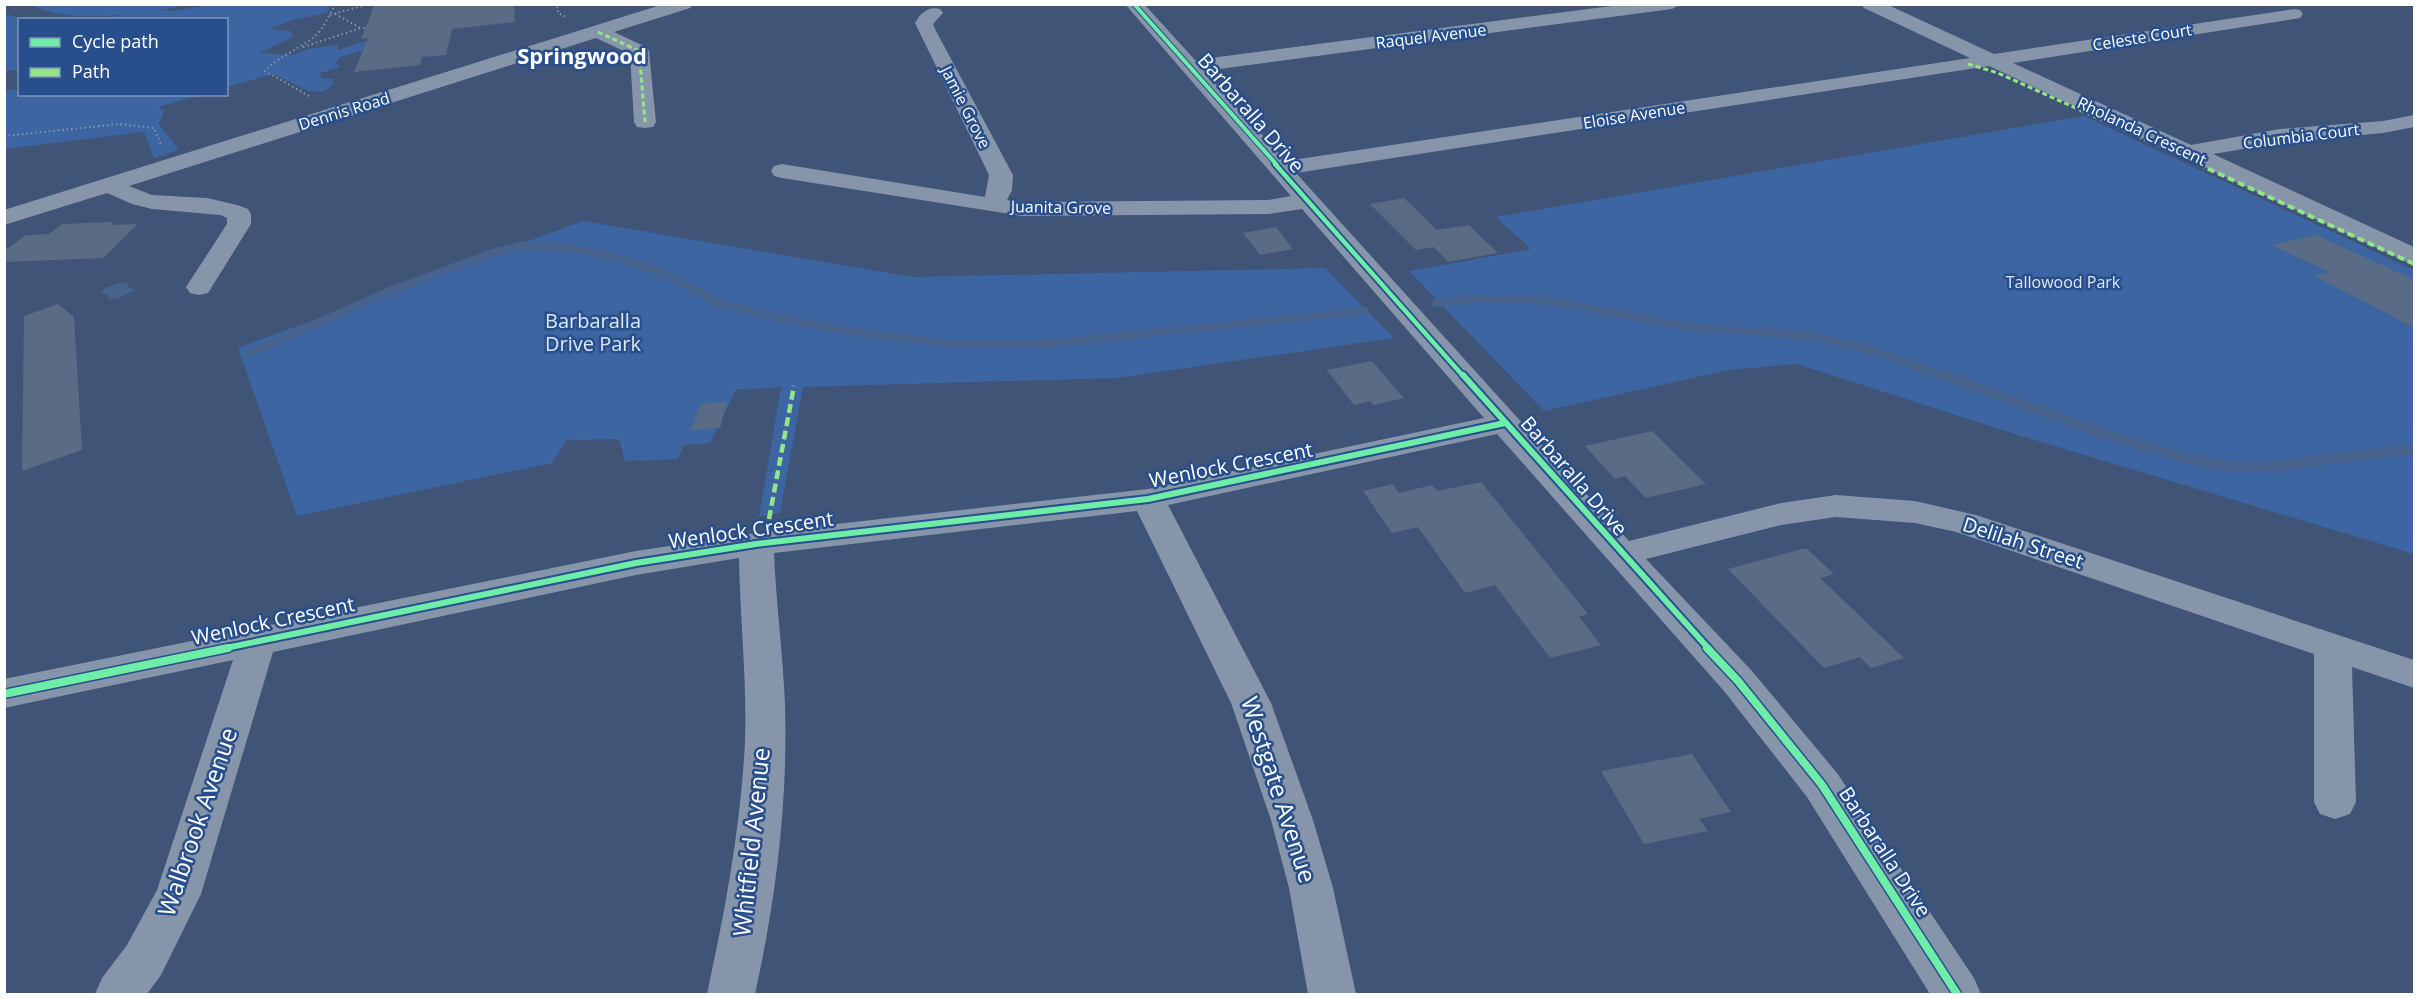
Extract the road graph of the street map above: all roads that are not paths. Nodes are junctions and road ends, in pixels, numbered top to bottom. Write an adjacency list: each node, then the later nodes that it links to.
1 (684, 4): 7 (street, Dennis Road)
2 (1134, 4): 9 (street, Barbaralla Drive)
3 (1672, 4): 9 (street, Raquel Avenue)
4 (1870, 4): 8 (street, Rholanda Crescent)
5 (934, 12): 17 (street, Jamie Grove)
6 (2294, 14): 8 (street, Celeste Court)
7 (598, 32): 11 (street); 15 (street, Dennis Road)
8 (1990, 60): 12 (street, Rholanda Crescent); 13 (street, Eloise Avenue)
9 (1189, 68): 13 (street, Barbaralla Drive)
10 (2415, 121): 12 (street, Columbia Court)
11 (645, 122)
12 (2187, 152): 19 (street, Rholanda Crescent)
13 (1278, 169): 16 (street, Barbaralla Drive)
14 (782, 171): 17 (street, Juanita Grove)
15 (108, 185): 18 (street, Dennis Road); 20 (street)
16 (1307, 201): 17 (street, Juanita Grove); 21 (street, Barbaralla Drive)
17 (993, 205)
18 (4, 218)
19 (2415, 256)
20 (199, 286)
21 (1505, 423): 22 (street, Wenlock Crescent); 24 (street, Barbaralla Drive)
22 (1148, 499): 23 (street, Wenlock Crescent); 32 (street, Westgate Avenue)
23 (756, 544): 25 (street, Wenlock Crescent); 31 (street, Whitfield Avenue)
24 (1621, 554): 26 (street, Delilah Street); 33 (street, Barbaralla Drive)
25 (257, 641): 28 (street, Wenlock Crescent); 30 (street, Walbrook Avenue)
26 (2333, 646): 27 (street, Delilah Street); 29 (street)
27 (2415, 674)
28 (4, 694)
29 (2335, 802)
30 (119, 994)
31 (731, 994)
32 (1332, 994)
33 (1957, 994)

